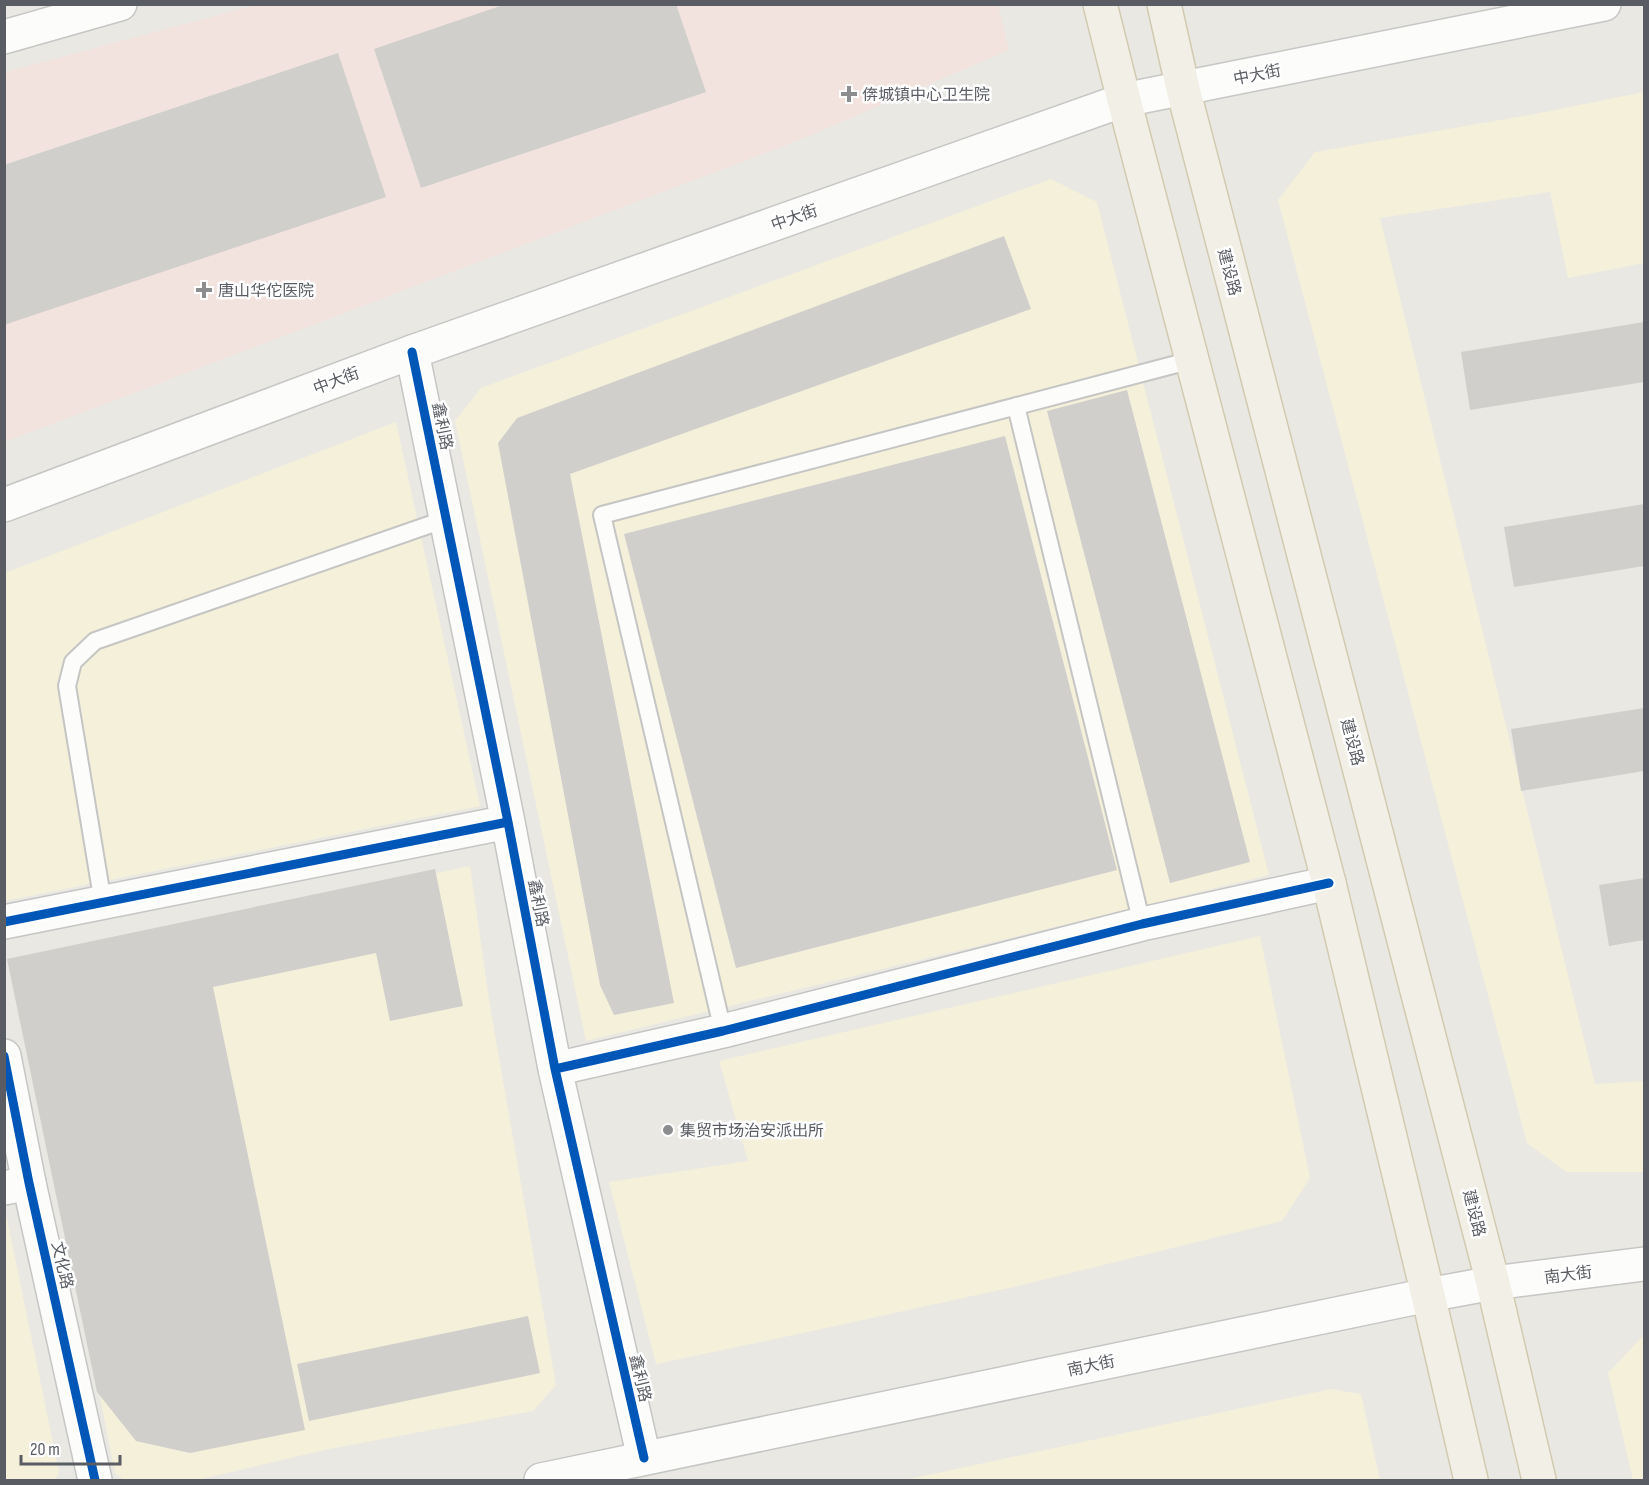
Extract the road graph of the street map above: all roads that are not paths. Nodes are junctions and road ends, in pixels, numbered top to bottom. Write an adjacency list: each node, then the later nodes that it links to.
1 (120, 4): 5 (street)
2 (1101, 4): 7 (main road)
3 (1164, 4): 6 (main road, 建设路)
4 (1604, 4): 6 (street, 中大街)
5 (4, 37)
6 (1183, 89): 7 (street, 中大街); 23 (main road, 建设路)
7 (1124, 100): 8 (street, 中大街); 9 (main road)
8 (412, 352): 11 (street, 中大街); 12 (street, 鑫利路)
9 (1192, 360): 10 (lane); 14 (main road)
10 (1017, 406): 17 (lane); 18 (lane)
11 (4, 505)
12 (446, 519): 13 (street, 鑫利路); 15 (lane)
13 (508, 822): 15 (street); 20 (street, 鑫利路)
14 (1329, 883): 17 (street); 24 (main road)
15 (103, 903): 16 (street)
16 (4, 922)
17 (1142, 924): 18 (street)
18 (723, 1031): 20 (street)
19 (4, 1056): 21 (street, 文化路)
20 (555, 1069): 25 (street, 鑫利路)
21 (17, 1186): 26 (street, 文化路)
22 (1644, 1264): 23 (street, 南大街)
23 (1493, 1283): 24 (street, 南大街); 29 (main road, 建设路)
24 (1428, 1295): 25 (street, 南大街); 28 (main road)
25 (644, 1458): 27 (street, 南大街)
26 (96, 1480)
27 (541, 1480)
28 (1471, 1480)
29 (1539, 1480)

